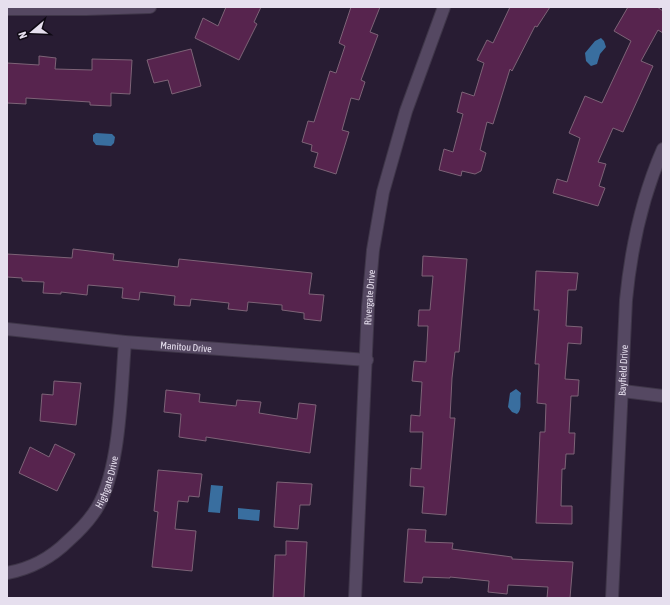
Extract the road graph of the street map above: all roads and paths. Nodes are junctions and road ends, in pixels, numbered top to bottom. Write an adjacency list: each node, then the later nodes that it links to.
1 (150, 7): 3 (street)
2 (444, 7): 7 (street, Rivergate Drive)
3 (7, 9)
4 (663, 149): 8 (street, Bayfield Drive)
5 (7, 329): 6 (street, Manitou Drive)
6 (125, 342): 7 (street, Manitou Drive); 10 (street, Highgate Drive)
7 (367, 360): 11 (street, Rivergate Drive)
8 (622, 391): 9 (street); 12 (street, Bayfield Drive)
9 (663, 396)
10 (7, 573)
11 (355, 598)
12 (612, 598)

